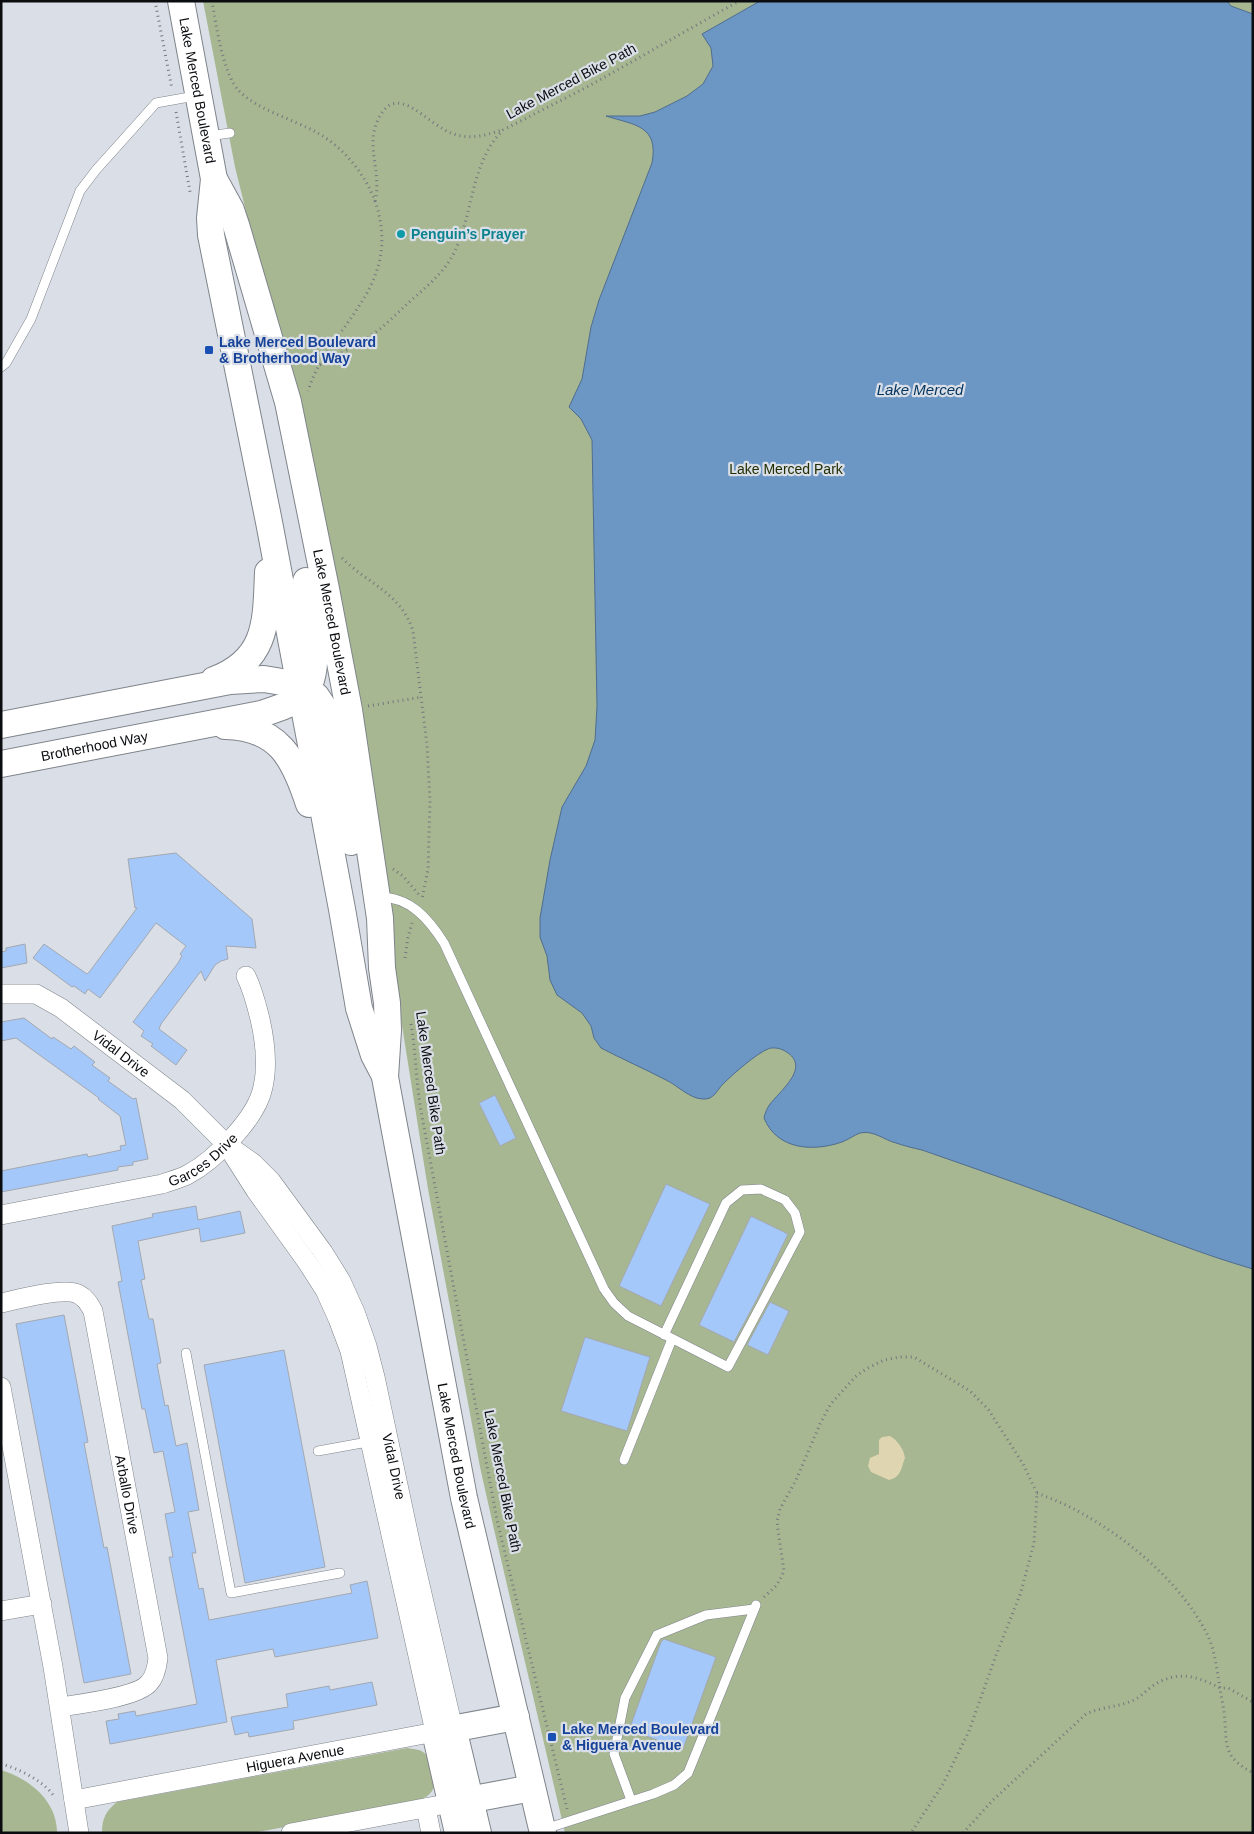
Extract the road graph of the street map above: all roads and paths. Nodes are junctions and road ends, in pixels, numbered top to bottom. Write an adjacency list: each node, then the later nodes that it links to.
1 (155, 1): 5 (path)
2 (181, 1): 5 (main road, Lake Merced Boulevard)
3 (212, 1): 9 (path)
4 (739, 1): 6 (path, Lake Merced Bike Path)
5 (186, 97): 7 (main road, Lake Merced Boulevard); 8 (path); 11 (lane)
6 (503, 130): 9 (path); 12 (path, Lake Merced Bike Path)
7 (214, 179): 10 (main road, Lake Merced Boulevard); 14 (main road, Lake Merced Boulevard)
8 (190, 197)
9 (375, 201): 12 (path)
10 (236, 225): 16 (main road); 23 (main road, Lake Merced Boulevard)
11 (1, 366)
12 (318, 367): 13 (path)
13 (307, 398)
14 (269, 522): 16 (main road, Lake Merced Boulevard); 17 (main road)
15 (338, 553): 18 (path)
16 (303, 690): 17 (main road); 21 (main road); 24 (main road, Lake Merced Boulevard); 26 (main road)
17 (178, 691): 20 (main road)
18 (422, 697): 19 (path); 25 (path)
19 (363, 706)
20 (1, 725)
21 (187, 729): 22 (main road, Brotherhood Way); 24 (main road)
22 (1, 764)
23 (376, 897): 25 (lane); 26 (main road, Lake Merced Boulevard)
24 (342, 909): 30 (main road, Lake Merced Boulevard)
25 (417, 910): 26 (path); 34 (lane)
26 (393, 967): 30 (main road, Lake Merced Boulevard)
27 (246, 976): 31 (street, Garces Drive)
28 (1, 994): 31 (street, Vidal Drive)
29 (411, 1022): 57 (path, Lake Merced Bike Path)
30 (385, 1077): 48 (main road, Lake Merced Boulevard)
31 (226, 1144): 32 (street, Garces Drive); 37 (street, Vidal Drive)
32 (1, 1215)
33 (1, 1303): 47 (street, Arballo Drive)
34 (668, 1337): 34 (lane); 39 (lane)
35 (186, 1353): 41 (lane)
36 (1, 1387): 42 (street)
37 (379, 1440): 38 (lane); 49 (street, Vidal Drive)
38 (318, 1451)
39 (624, 1460)
40 (1037, 1493): 43 (path); 45 (path); 64 (path)
41 (340, 1573)
42 (42, 1604): 44 (street); 47 (street)
43 (755, 1607): 53 (lane); 53 (lane)
44 (1, 1611)
45 (1220, 1688): 46 (path); 51 (path); 65 (path)
46 (1253, 1702)
47 (60, 1708): 54 (street)
48 (516, 1717): 49 (main road, Higuera Avenue); 52 (main road, Lake Merced Boulevard)
49 (444, 1730): 54 (street, Higuera Avenue); 55 (main road, Vidal Drive)
50 (1, 1764): 54 (path)
51 (1253, 1773)
52 (532, 1788): 55 (main road); 58 (main road, Lake Merced Boulevard)
53 (631, 1800): 57 (lane)
54 (65, 1801): 59 (street)
55 (461, 1801): 56 (street); 62 (main road, Vidal Drive); 63 (main road, Vidal Drive)
56 (426, 1808): 60 (street); 61 (street)
57 (570, 1821): 58 (lane)
58 (543, 1832)
59 (79, 1833)
60 (291, 1833)
61 (431, 1833)
62 (458, 1833)
63 (478, 1833)
64 (911, 1833)
65 (963, 1833)

